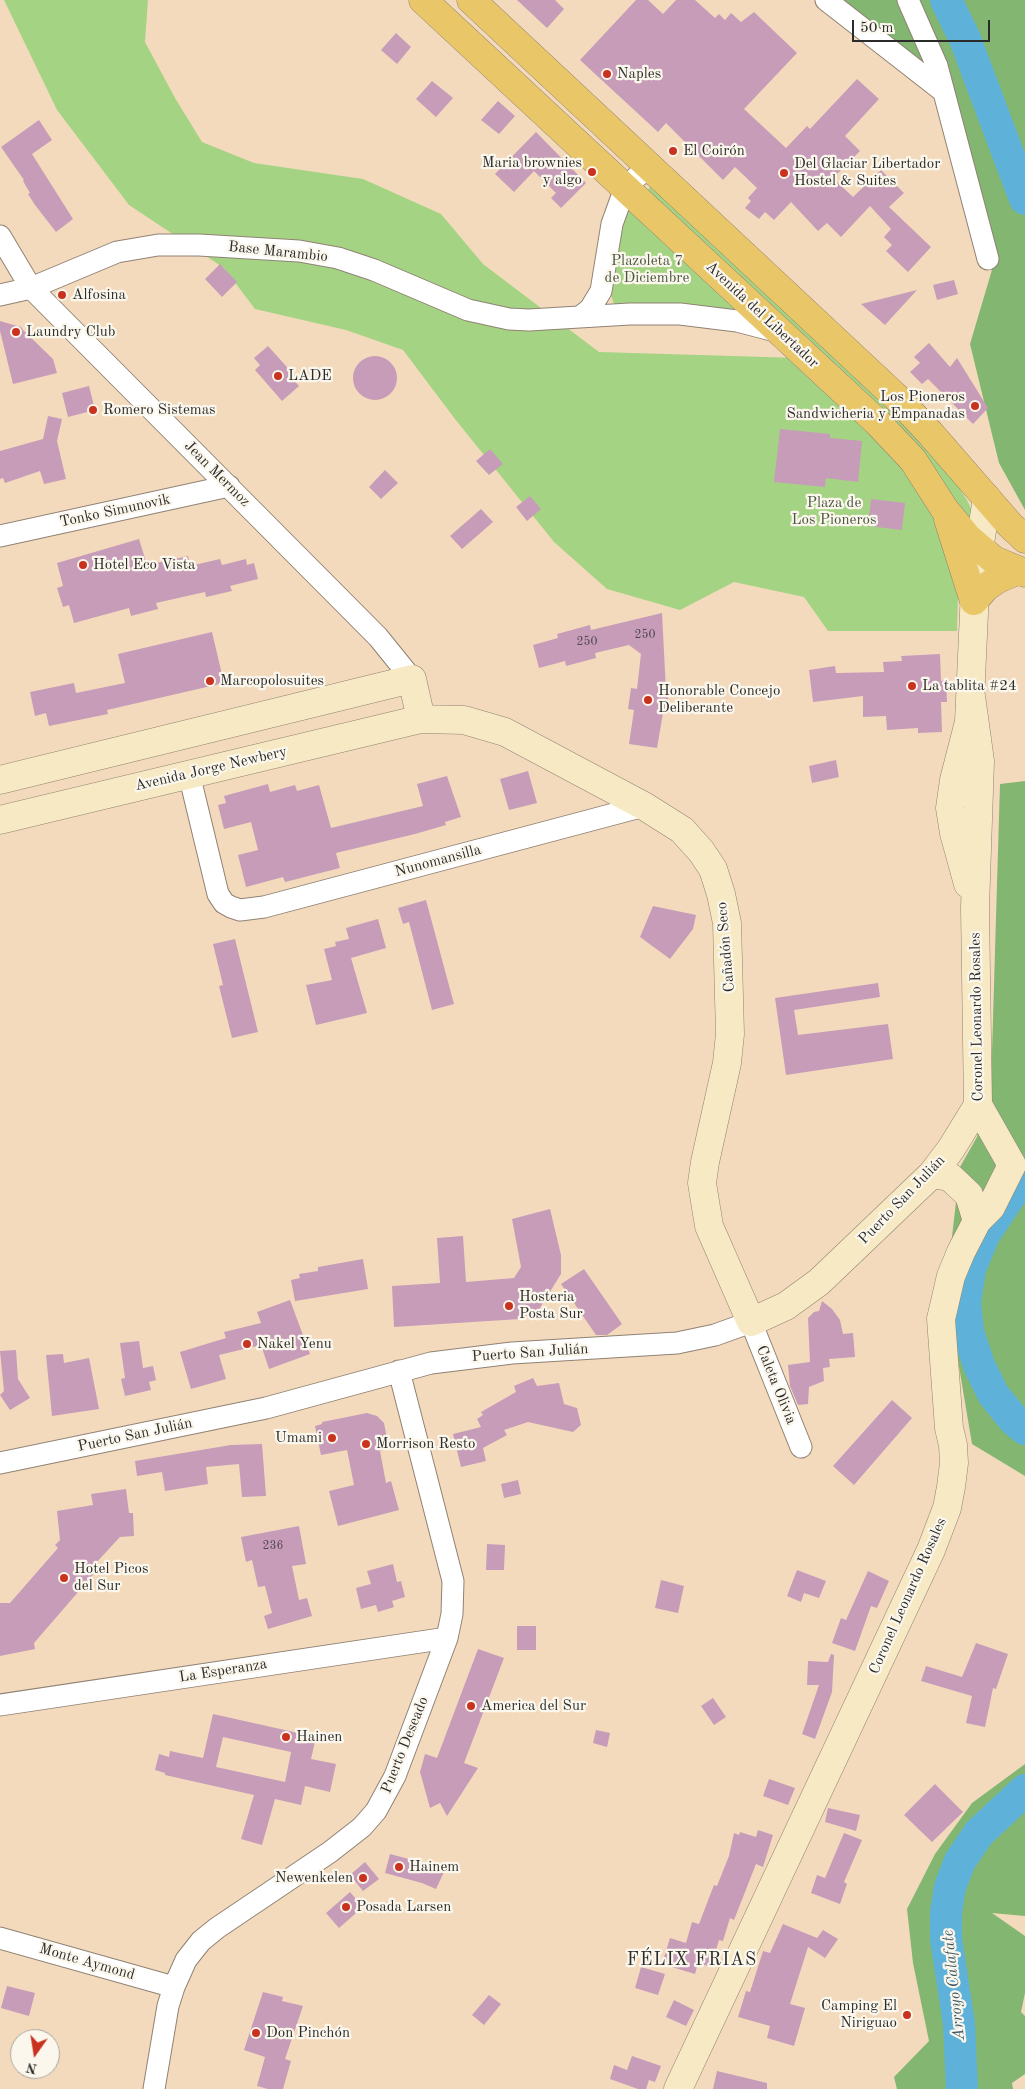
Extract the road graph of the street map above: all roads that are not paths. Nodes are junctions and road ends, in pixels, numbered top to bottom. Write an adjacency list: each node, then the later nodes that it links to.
1 (423, 0): 7 (main road, Avenida del Libertador)
2 (471, 0): 6 (main road)
3 (826, 0): 5 (street)
4 (908, 0): 5 (street)
5 (944, 92): 9 (street)
6 (661, 177): 7 (street); 15 (main road)
7 (625, 188): 12 (street); 13 (main road, Avenida del Libertador)
8 (0, 236): 10 (street, Jean Mermoz)
9 (988, 258)
10 (31, 288): 11 (street, Base Marambio); 12 (street, Base Marambio); 14 (street, Jean Mermoz)
11 (0, 295)
12 (580, 316): 13 (street, Base Marambio)
13 (780, 333): 16 (main road, Avenida del Libertador)
14 (229, 486): 17 (street, Tonko Simunovik); 22 (street, Jean Mermoz)
15 (986, 498): 18 (main road); 19 (street, Coronel Leonardo Rosales)
16 (945, 510): 19 (main road, Avenida del Libertador); 21 (main road)
17 (0, 536)
18 (1025, 539)
19 (979, 548): 20 (main road, Avenida del Libertador); 21 (street, Coronel Leonardo Rosales)
20 (1021, 572): 21 (main road)
21 (974, 601): 30 (street, Coronel Leonardo Rosales)
22 (412, 679): 23 (street, Jean Mermoz); 24 (street)
23 (421, 719): 25 (street, Avenida Jorge Newbery); 28 (street, Cañadón Seco)
24 (89, 758): 26 (street); 27 (street)
25 (189, 774): 27 (street, Avenida Jorge Newbery); 28 (street, Nunomansilla)
26 (0, 780)
27 (99, 796): 29 (street, Avenida Jorge Newbery)
28 (644, 806): 34 (street, Cañadón Seco)
29 (0, 820)
30 (978, 1105): 31 (street, Coronel Leonardo Rosales); 32 (street, Puerto San Julián)
31 (1020, 1166): 33 (street, Coronel Leonardo Rosales)
32 (932, 1174): 33 (street); 34 (street, Puerto San Julián)
33 (977, 1221): 43 (street, Coronel Leonardo Rosales)
34 (751, 1322): 35 (street, Puerto San Julián); 36 (street, Caleta Olivia)
35 (399, 1371): 37 (street, Puerto San Julián); 38 (street, Puerto Deseado)
36 (800, 1447)
37 (0, 1463)
38 (447, 1638): 39 (street, La Esperanza); 41 (street, Puerto Deseado)
39 (0, 1705)
40 (0, 1938): 41 (street, Monte Aymond)
41 (174, 1987): 42 (street, Puerto Deseado)
42 (154, 2089)
43 (678, 2089)

